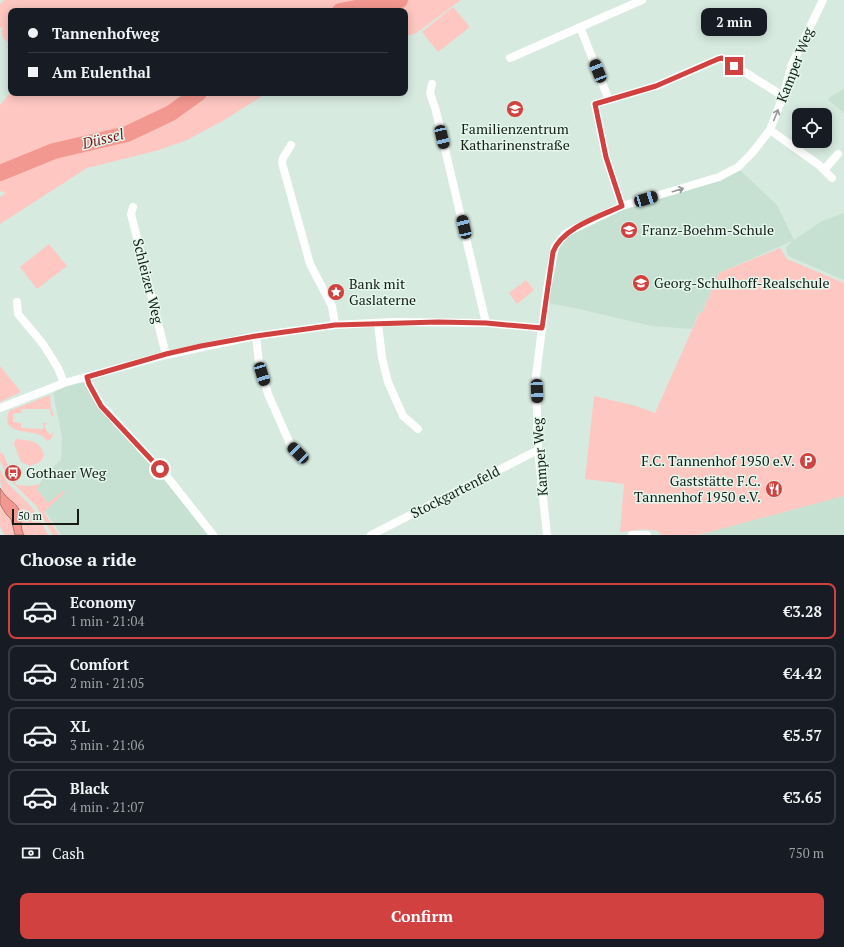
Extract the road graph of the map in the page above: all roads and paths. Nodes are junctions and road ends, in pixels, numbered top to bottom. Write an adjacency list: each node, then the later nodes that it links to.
1 (642, 0): 3 (street)
2 (823, 0): 6 (street, Kamper Weg)
3 (580, 28): 4 (street); 7 (street)
4 (510, 58)
5 (432, 84): 17 (street)
6 (783, 96): 7 (street); 8 (street, Kamper Weg, one-way to 6)
7 (609, 100): 13 (street)
8 (770, 130): 11 (street); 13 (street, Kamper Weg, one-way to 8)
9 (291, 146): 18 (street)
10 (838, 154): 11 (street)
11 (824, 170): 12 (street)
12 (832, 178)
13 (622, 206): 19 (street, Kamper Weg)
14 (133, 207): 21 (street, Schleizer Weg)
15 (17, 302): 23 (street)
16 (378, 323): 17 (street); 18 (street); 25 (street)
17 (486, 323): 19 (street)
18 (335, 325): 20 (street)
19 (542, 328): 26 (street, Kamper Weg)
20 (256, 336): 21 (street); 27 (street)
21 (166, 354): 22 (street)
22 (87, 377): 23 (street); 28 (street)
23 (64, 384): 24 (street)
24 (0, 408)
25 (418, 430)
26 (538, 450): 29 (street, Stockgartenfeld); 30 (street, Kamper Weg)
27 (304, 457)
28 (213, 535)
29 (371, 535)
30 (547, 535)
31 (632, 535): 32 (street)
32 (647, 535)

